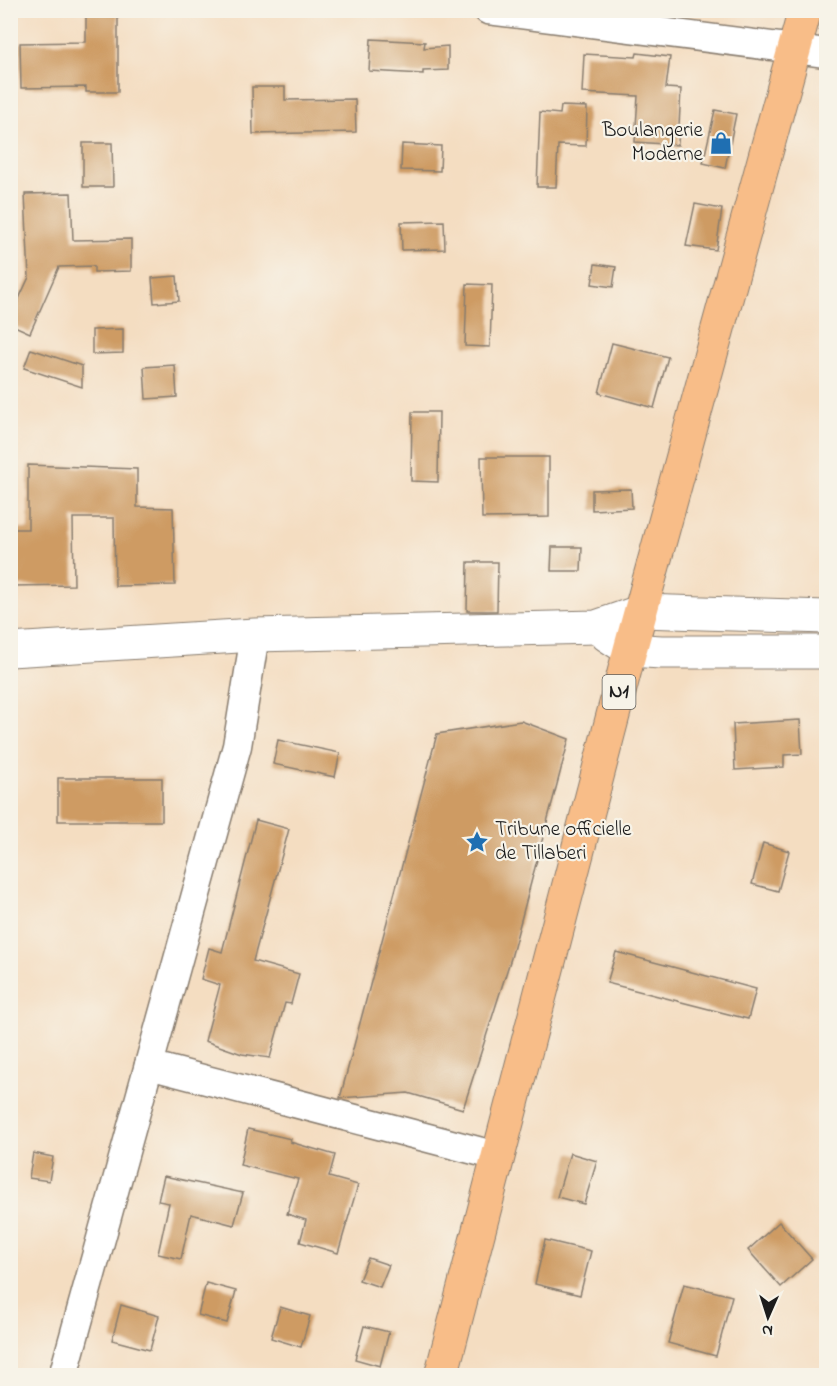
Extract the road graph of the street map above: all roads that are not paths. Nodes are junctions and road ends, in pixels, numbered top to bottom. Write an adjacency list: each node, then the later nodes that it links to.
1 (488, 10): 3 (street)
2 (805, 10): 3 (main road, N1)
3 (792, 49): 4 (street); 5 (main road, N1)
4 (826, 53)
5 (642, 611): 6 (street); 7 (street); 10 (main road, N1)
6 (826, 617)
7 (596, 627): 8 (street); 10 (street)
8 (255, 635): 9 (street); 12 (street)
9 (10, 650)
10 (630, 650): 11 (street); 13 (main road, N1)
11 (826, 652)
12 (149, 1065): 13 (street); 14 (street)
13 (497, 1156): 15 (main road, N1)
14 (63, 1376)
15 (441, 1376)

